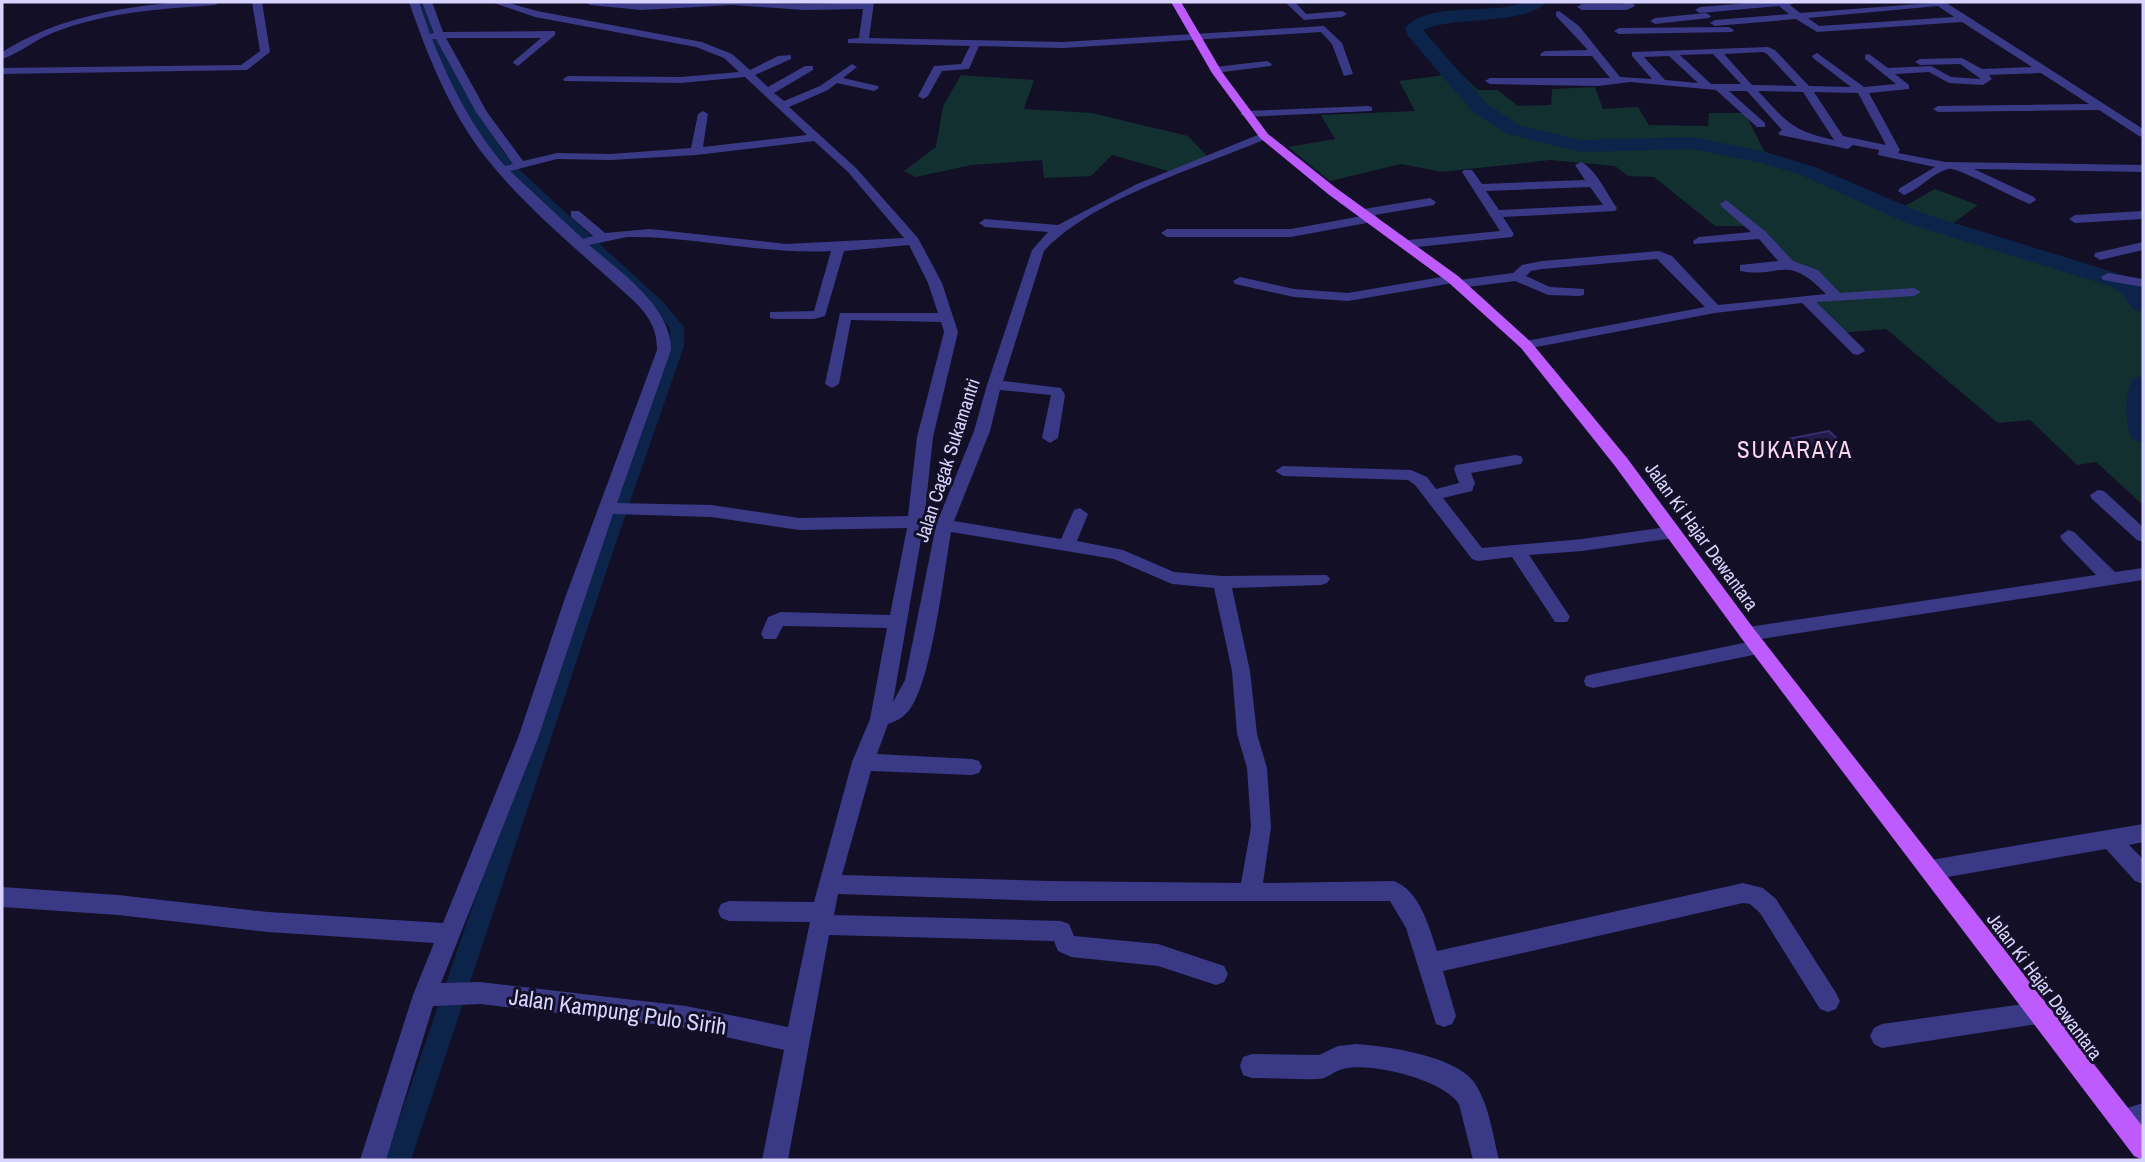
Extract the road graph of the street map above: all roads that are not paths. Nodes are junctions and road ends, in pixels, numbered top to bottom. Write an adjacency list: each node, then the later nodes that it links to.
1 (151, 2): 37 (street)
2 (215, 2): 43 (street)
3 (414, 2): 32 (street)
4 (427, 2): 32 (street)
5 (496, 2): 26 (street)
6 (590, 2): 14 (street)
7 (1176, 2): 33 (main road, Jalan Ki Hajar Dewantara)
8 (1290, 2): 20 (street)
9 (1627, 2): 19 (street)
10 (1795, 2): 13 (street)
11 (1940, 2): 23 (street); 24 (street)
12 (712, 3): 15 (street); 18 (street)
13 (1781, 3): 23 (street); 25 (street)
14 (634, 4): 18 (street)
15 (822, 4): 16 (street)
16 (869, 4): 35 (street)
17 (261, 5): 55 (street)
18 (674, 7): 22 (street)
19 (1582, 7)
20 (1342, 14)
21 (1559, 14): 40 (street)
22 (666, 15)
23 (1800, 17): 25 (street); 28 (street)
24 (1964, 19): 28 (street); 54 (street)
25 (1710, 20): 27 (street); 29 (street)
26 (570, 21): 31 (street); 58 (street)
27 (1655, 21)
28 (1813, 26): 29 (street)
29 (1723, 30): 30 (street)
30 (1619, 31)
31 (548, 35): 32 (street); 48 (street)
32 (434, 36): 90 (street)
33 (1196, 37): 36 (street); 52 (main road, Jalan Ki Hajar Dewantara); 59 (street)
34 (852, 41): 35 (street)
35 (864, 41): 36 (street)
36 (976, 43): 73 (street)
37 (2, 47)
38 (1715, 50): 39 (street); 68 (street); 69 (street)
39 (1671, 52): 65 (street); 66 (street)
40 (1594, 53): 42 (street); 63 (street)
41 (1908, 53): 47 (street)
42 (1545, 54)
43 (2, 56)
44 (1817, 56): 72 (street)
45 (787, 57): 58 (street)
46 (1869, 57): 56 (street)
47 (1920, 62): 53 (street); 57 (street)
48 (517, 63)
49 (1267, 64): 52 (street)
50 (852, 67): 62 (street)
51 (809, 68): 71 (street)
52 (1215, 69): 79 (main road, Jalan Ki Hajar Dewantara)
53 (1931, 69): 56 (street); 60 (street)
54 (2042, 70): 57 (street); 75 (street)
55 (2, 71)
56 (1888, 71): 72 (street)
57 (1980, 72): 60 (street)
58 (750, 74): 61 (street); 71 (street)
59 (1348, 74)
60 (1944, 78): 70 (street)
61 (568, 79)
62 (836, 80): 67 (street); 74 (street)
63 (1617, 80): 64 (street); 65 (street)
64 (1490, 81)
65 (1663, 83): 66 (street)
66 (1714, 87): 68 (street); 80 (street)
67 (874, 88)
68 (1750, 89): 69 (street); 84 (street)
69 (1807, 89): 72 (street); 84 (street)
70 (1955, 89)
71 (769, 90): 74 (street)
72 (1862, 90): 84 (street)
73 (923, 96)
74 (784, 105): 85 (street)
75 (2102, 107): 76 (street); 82 (street)
76 (1938, 108)
77 (1368, 109): 79 (street)
78 (703, 114): 86 (street)
79 (1245, 114): 83 (main road, Jalan Ki Hajar Dewantara)
80 (1761, 125)
81 (1784, 134): 88 (street)
82 (2143, 134)
83 (1264, 136): 101 (main road, Jalan Ki Hajar Dewantara); 105 (street, Jalan Cagak Sukamantri)
84 (1838, 136)
85 (817, 137): 86 (street); 109 (street)
86 (696, 152): 90 (street)
87 (1581, 165): 93 (street)
88 (1945, 165): 89 (street); 95 (street)
89 (1960, 165): 91 (street); 96 (street)
90 (512, 167): 108 (street)
91 (2143, 169)
92 (1468, 172): 94 (street)
93 (1594, 183): 94 (street); 100 (street)
94 (1479, 188): 100 (street)
95 (1904, 191)
96 (2030, 200)
97 (1430, 202): 101 (street)
98 (1726, 204): 107 (street)
99 (575, 214): 108 (street)
100 (1497, 214): 111 (street)
101 (1368, 215): 106 (street); 111 (main road, Jalan Ki Hajar Dewantara)
102 (2143, 215): 103 (street)
103 (2075, 219)
104 (985, 223): 105 (street)
105 (1061, 229): 132 (street, Jalan Cagak Sukamantri)
106 (1167, 233)
107 (1762, 235): 110 (street); 115 (street)
108 (591, 239): 113 (street); 138 (street)
109 (913, 241): 113 (street); 128 (street)
110 (1699, 241)
111 (1408, 244): 120 (main road, Jalan Ki Hajar Dewantara)
112 (2143, 246): 114 (street)
113 (839, 247): 127 (street)
114 (2100, 256)
115 (1788, 264): 116 (street); 124 (street)
116 (1745, 268)
117 (2108, 276): 121 (street)
118 (1517, 277): 120 (street); 122 (street); 126 (street)
119 (1240, 281): 120 (street)
120 (1456, 281): 129 (main road, Jalan Ki Hajar Dewantara)
121 (2143, 283)
122 (1579, 292)
123 (1914, 292): 124 (street)
124 (1838, 297): 125 (street)
125 (1805, 299): 126 (street); 130 (street)
126 (1715, 309): 129 (street)
127 (775, 315)
128 (948, 317): 131 (street); 140 (street)
129 (1526, 345): 142 (main road, Jalan Ki Hajar Dewantara)
130 (1858, 351)
131 (832, 384)
132 (994, 385): 133 (street); 141 (street, Jalan Cagak Sukamantri)
133 (1050, 438)
134 (1515, 460): 136 (street)
135 (1283, 471): 136 (street)
136 (1432, 495): 146 (street)
137 (2098, 495): 143 (street)
138 (616, 508): 140 (street); 168 (street)
139 (1080, 514): 145 (street)
140 (916, 522): 152 (street)
141 (944, 525): 145 (street); 156 (street, Jalan Cagak Sukamantri)
142 (1674, 533): 146 (street); 154 (main road, Jalan Ki Hajar Dewantara)
143 (2143, 536)
144 (2068, 537): 148 (street)
145 (1067, 544): 150 (street)
146 (1517, 550): 151 (street)
147 (2143, 574): 148 (street)
148 (2110, 578): 154 (street)
149 (1321, 579): 150 (street)
150 (1222, 582): 164 (street)
151 (1562, 617)
152 (898, 622): 153 (street); 156 (street)
153 (771, 634)
154 (1753, 640): 155 (street); 161 (main road, Jalan Ki Hajar Dewantara)
155 (1593, 681)
156 (880, 719): 157 (street, Jalan Cagak Sukamantri)
157 (862, 762): 158 (street); 163 (street, Jalan Cagak Sukamantri)
158 (972, 767)
159 (2143, 833): 160 (street)
160 (2110, 839): 161 (street); 162 (street)
161 (1931, 870): 173 (main road, Jalan Ki Hajar Dewantara)
162 (2143, 874)
163 (831, 884): 164 (street); 167 (street, Jalan Cagak Sukamantri)
164 (1250, 893): 169 (street)
165 (2, 897): 168 (street)
166 (730, 911): 167 (street)
167 (823, 919): 170 (street); 176 (street, Jalan Cagak Sukamantri)
168 (451, 933): 171 (street)
169 (1430, 963): 172 (street); 174 (street)
170 (1216, 974)
171 (431, 995): 176 (street, Jalan Kampung Pulo Sirih); 180 (street)
172 (1828, 1001)
173 (2038, 1013): 175 (street); 178 (main road, Jalan Ki Hajar Dewantara)
174 (1444, 1016)
175 (1882, 1036)
176 (798, 1041): 181 (street, Jalan Cagak Sukamantri)
177 (1252, 1066): 182 (street)
178 (2133, 1118): 179 (main road, Jalan Ki Hajar Dewantara)
179 (2143, 1147)
180 (373, 1160)
181 (775, 1160)
182 (1486, 1160)

